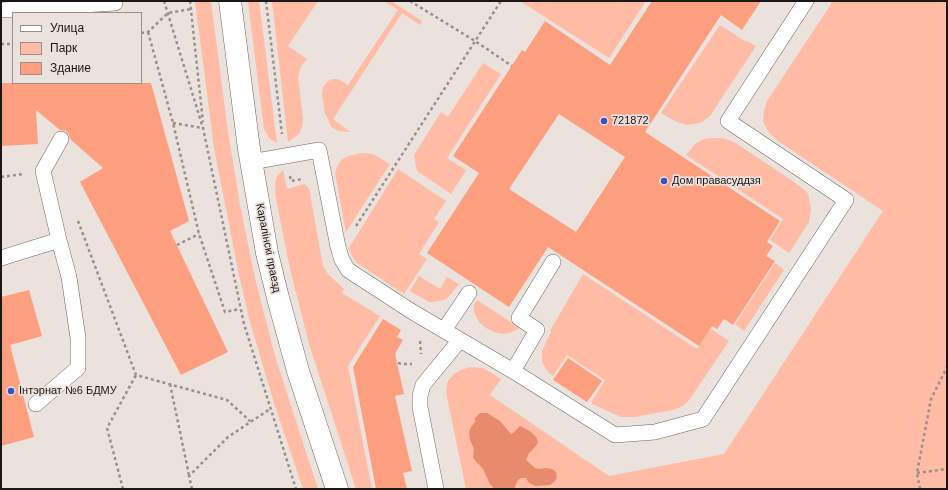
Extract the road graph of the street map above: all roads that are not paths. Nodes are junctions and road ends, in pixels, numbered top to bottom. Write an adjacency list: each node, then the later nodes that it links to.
1 (230, 1): 6 (street, Каралінскі праезд)
2 (806, 1): 13 (lane)
3 (116, 3): 4 (lane)
4 (1, 10)
5 (61, 139): 7 (lane)
6 (251, 162): 11 (lane); 15 (street, Каралінскі праезд)
7 (59, 240): 8 (lane); 14 (lane)
8 (1, 258)
9 (553, 262): 13 (lane)
10 (469, 293): 11 (lane)
11 (444, 330): 12 (lane)
12 (460, 340): 13 (lane); 16 (lane)
13 (513, 371)
14 (36, 404)
15 (337, 489)
16 (436, 489)

